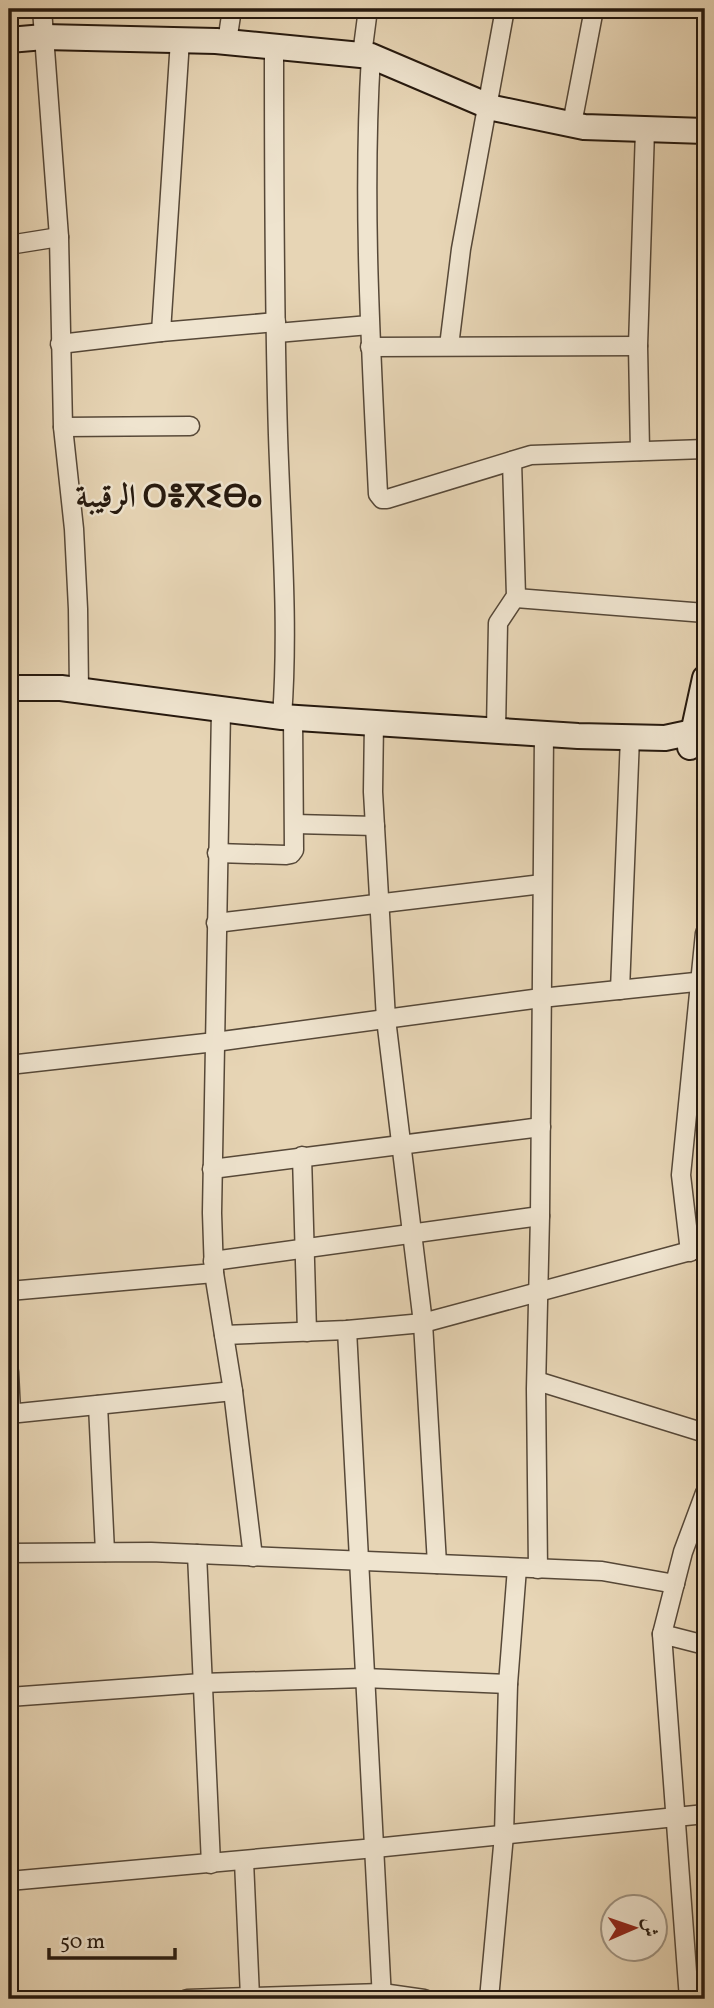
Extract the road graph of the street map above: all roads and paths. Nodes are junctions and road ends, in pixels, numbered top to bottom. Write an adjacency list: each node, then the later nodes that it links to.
1 (42, 9): 6 (street)
2 (232, 9): 9 (street)
3 (368, 9): 11 (street)
4 (505, 9): 12 (street)
5 (594, 9): 13 (street)
6 (44, 37): 7 (street); 8 (street); 16 (street)
7 (9, 40)
8 (180, 40): 9 (street); 20 (street)
9 (227, 41): 10 (street)
10 (274, 46): 11 (street); 19 (street)
11 (367, 56): 12 (street); 18 (street)
12 (485, 105): 13 (street); 23 (street)
13 (572, 124): 14 (street)
14 (645, 130): 15 (street); 24 (street)
15 (705, 131)
16 (59, 237): 17 (street); 21 (street)
17 (9, 245)
18 (369, 325): 19 (street); 22 (street)
19 (277, 328): 20 (street); 36 (street)
20 (161, 332): 21 (street)
21 (60, 344): 26 (street)
22 (370, 346): 23 (street); 29 (street)
23 (449, 346): 24 (street)
24 (638, 346): 28 (street)
25 (190, 426): 26 (street)
26 (63, 427): 34 (street)
27 (705, 449): 28 (street)
28 (640, 451): 29 (street)
29 (512, 461): 30 (street)
30 (516, 598): 31 (street); 38 (street)
31 (705, 613)
32 (705, 678): 41 (street)
33 (9, 688): 34 (street)
34 (79, 690): 35 (street)
35 (220, 710): 36 (street); 44 (street)
36 (288, 717): 37 (street); 42 (street)
37 (374, 722): 38 (street); 43 (street)
38 (496, 730): 39 (street)
39 (544, 733): 40 (street); 45 (street)
40 (631, 737): 41 (street); 50 (street)
41 (698, 742)
42 (295, 824): 43 (street); 44 (street)
43 (375, 826): 46 (street)
44 (217, 853): 47 (street)
45 (542, 884): 46 (street); 51 (street)
46 (379, 902): 47 (street); 52 (street)
47 (216, 923): 53 (street)
48 (705, 933): 49 (street)
49 (702, 981): 50 (street); 61 (street)
50 (620, 990): 51 (street)
51 (541, 998): 52 (street); 55 (street)
52 (386, 1018): 53 (street); 56 (street)
53 (215, 1042): 54 (street); 58 (street)
54 (9, 1065)
55 (541, 1127): 56 (street); 59 (street)
56 (401, 1143): 57 (street); 60 (street)
57 (302, 1156): 58 (street); 62 (street)
58 (212, 1169): 63 (street)
59 (540, 1216): 60 (street); 65 (street)
60 (412, 1235): 62 (street); 66 (street)
61 (697, 1249): 65 (street)
62 (305, 1250): 63 (street); 68 (street)
63 (214, 1267): 64 (street); 69 (street)
64 (9, 1291)
65 (538, 1292): 66 (street); 71 (street)
66 (423, 1323): 67 (street); 82 (street)
67 (347, 1330): 68 (street); 81 (street)
68 (307, 1332): 69 (street)
69 (224, 1335): 72 (street)
70 (9, 1372): 74 (street)
71 (537, 1381): 75 (street); 84 (street)
72 (233, 1391): 73 (street); 80 (street)
73 (98, 1405): 74 (street); 77 (street)
74 (10, 1413)
75 (705, 1433)
76 (705, 1493): 85 (street)
77 (105, 1552): 78 (street); 79 (street)
78 (9, 1553)
79 (198, 1554): 80 (street); 89 (street)
80 (253, 1557): 81 (street)
81 (361, 1561): 82 (street); 88 (street)
82 (438, 1564): 83 (street)
83 (517, 1568): 84 (street); 90 (street)
84 (538, 1569): 85 (street)
85 (675, 1584): 86 (street)
86 (662, 1634): 87 (street); 93 (street)
87 (705, 1645)
88 (364, 1678): 89 (street); 90 (street); 95 (street)
89 (202, 1683): 91 (street); 97 (street)
90 (508, 1684): 94 (street)
91 (9, 1697)
92 (705, 1814): 93 (street)
93 (675, 1817): 94 (street); 104 (street)
94 (504, 1835): 95 (street); 103 (street)
95 (375, 1848): 96 (street); 99 (street)
96 (244, 1861): 97 (street); 100 (street)
97 (211, 1864): 98 (street)
98 (9, 1881)
99 (382, 1996): 100 (street); 102 (street)
100 (250, 1997): 101 (street)
101 (187, 1999)
102 (424, 1999)
103 (489, 1999)
104 (689, 1999)

